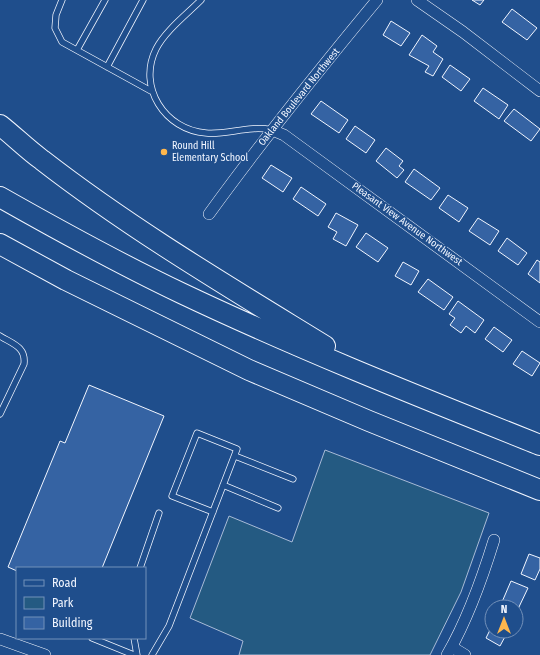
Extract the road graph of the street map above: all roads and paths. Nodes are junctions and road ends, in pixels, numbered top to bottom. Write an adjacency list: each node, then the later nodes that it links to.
1 (53, 0): 7 (lane)
2 (105, 0): 8 (lane)
3 (143, 0): 9 (lane)
4 (201, 0): 10 (lane)
5 (377, 0): 13 (street, Oakland Boulevard Northwest)
6 (417, 0): 11 (street)
7 (62, 1): 8 (lane)
8 (77, 50): 9 (lane)
9 (107, 67): 10 (lane)
10 (152, 91): 13 (lane)
11 (540, 91)
12 (0, 125): 21 (highway)
13 (272, 130): 15 (street, Oakland Boulevard Northwest); 19 (street, Pleasant View Avenue Northwest)
14 (0, 197): 21 (highway)
15 (208, 214)
16 (0, 244): 18 (highway)
17 (0, 257): 18 (highway)
18 (66, 280): 27 (highway)
19 (540, 322)
20 (0, 336): 22 (lane)
21 (370, 377): 23 (highway)
22 (0, 414)
23 (540, 446)
24 (235, 456): 25 (lane); 26 (lane); 29 (lane)
25 (293, 479)
26 (223, 485): 28 (lane); 29 (lane)
27 (540, 490)
28 (278, 508)
29 (213, 512): 39 (lane)
30 (159, 513): 32 (lane)
31 (494, 540): 36 (street)
32 (140, 567)
33 (0, 639): 37 (street)
34 (95, 639): 38 (lane)
35 (134, 639): 38 (lane)
36 (450, 651): 40 (street)
37 (45, 655)
38 (136, 655)
39 (152, 655)
40 (465, 655)

